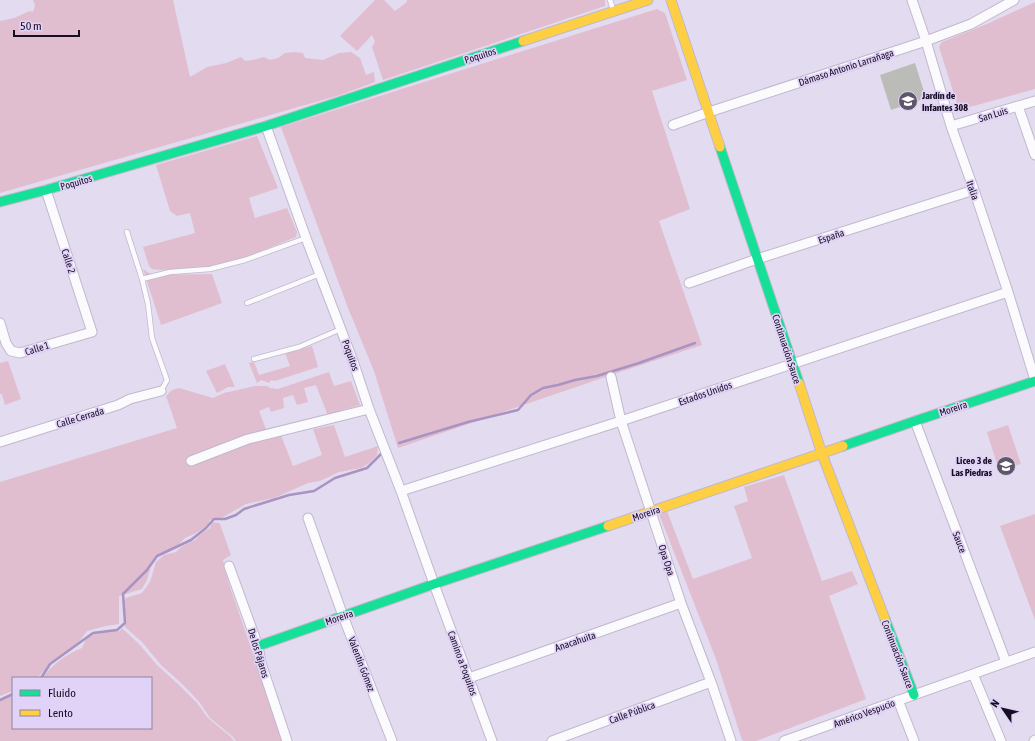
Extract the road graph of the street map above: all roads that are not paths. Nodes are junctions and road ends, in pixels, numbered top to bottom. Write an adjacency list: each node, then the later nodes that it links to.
1 (610, 0): 6 (lane)
2 (648, 0): 6 (street, Poquitos)
3 (671, 0): 10 (street, Continuación Sauce)
4 (912, 0): 7 (street, Italia)
5 (1014, 0): 7 (street, Dámaso Antonio Larrañaga)
6 (613, 11): 12 (street, Poquitos)
7 (926, 41): 10 (street, Dámaso Antonio Larrañaga); 13 (street, Italia)
8 (1035, 101): 9 (street, San Luis)
9 (1018, 106): 13 (street, San Luis); 14 (street)
10 (709, 112): 11 (street, Dámaso Antonio Larrañaga); 20 (street, Continuación Sauce)
11 (674, 125)
12 (266, 126): 15 (street, Poquitos); 19 (street, Poquitos)
13 (951, 126): 16 (street, Italia)
14 (1035, 155)
15 (46, 190): 17 (street, Poquitos); 28 (street, Calle 2)
16 (974, 190): 20 (street, España); 24 (street, Italia)
17 (0, 202)
18 (127, 232): 22 (lane)
19 (306, 238): 21 (street, Poquitos); 22 (lane)
20 (757, 259): 23 (street, España); 30 (street, Continuación Sauce)
21 (320, 274): 25 (lane); 27 (street, Poquitos)
22 (142, 279): 33 (lane)
23 (688, 283)
24 (1008, 292): 30 (street, Estados Unidos); 32 (street, Italia)
25 (247, 303)
26 (0, 323): 28 (street, Calle 1)
27 (341, 329): 29 (lane); 34 (street, Poquitos)
28 (92, 332)
29 (254, 359)
30 (791, 364): 35 (street, Estados Unidos); 38 (street, Continuación Sauce)
31 (611, 377): 35 (street, Opa Opa)
32 (1035, 381): 36 (street, Moreira)
33 (161, 391): 37 (street, Calle Cerrada)
34 (369, 409): 39 (street); 40 (street, Poquitos)
35 (621, 421): 40 (street, Estados Unidos); 41 (street, Opa Opa)
36 (915, 421): 38 (street, Moreira); 49 (street, Sauce)
37 (0, 442)
38 (822, 454): 41 (street, Moreira); 53 (street, Continuación Sauce)
39 (192, 461)
40 (401, 491): 44 (street, Poquitos)
41 (651, 512): 44 (street, Moreira); 45 (street, Opa Opa)
42 (308, 518): 46 (street, Valentín Gómez)
43 (229, 566): 47 (street, De los Pájaros)
44 (434, 584): 46 (street, Moreira); 51 (street, Camino a Poquitos)
45 (681, 603): 51 (street, Anacahuita); 52 (street, Opa Opa)
46 (343, 616): 47 (street, Moreira); 57 (street, Valentín Gómez)
47 (258, 646): 56 (street, De los Pájaros)
48 (1035, 652): 49 (street, Américo Vespucio)
49 (1006, 662): 50 (street, Américo Vespucio)
50 (973, 674): 53 (street, Américo Vespucio); 63 (street)
51 (468, 678): 58 (street, Camino a Poquitos)
52 (711, 682): 59 (street, Calle Pública); 60 (street, Opa Opa)
53 (914, 695): 54 (street, Américo Vespucio)
54 (898, 700): 55 (street, Américo Vespucio); 62 (street)
55 (812, 737): 61 (street, Américo Vespucio)
56 (287, 741)
57 (392, 741)
58 (492, 741)
59 (552, 741)
60 (731, 741)
61 (784, 741)
62 (914, 741)
63 (1001, 741)

